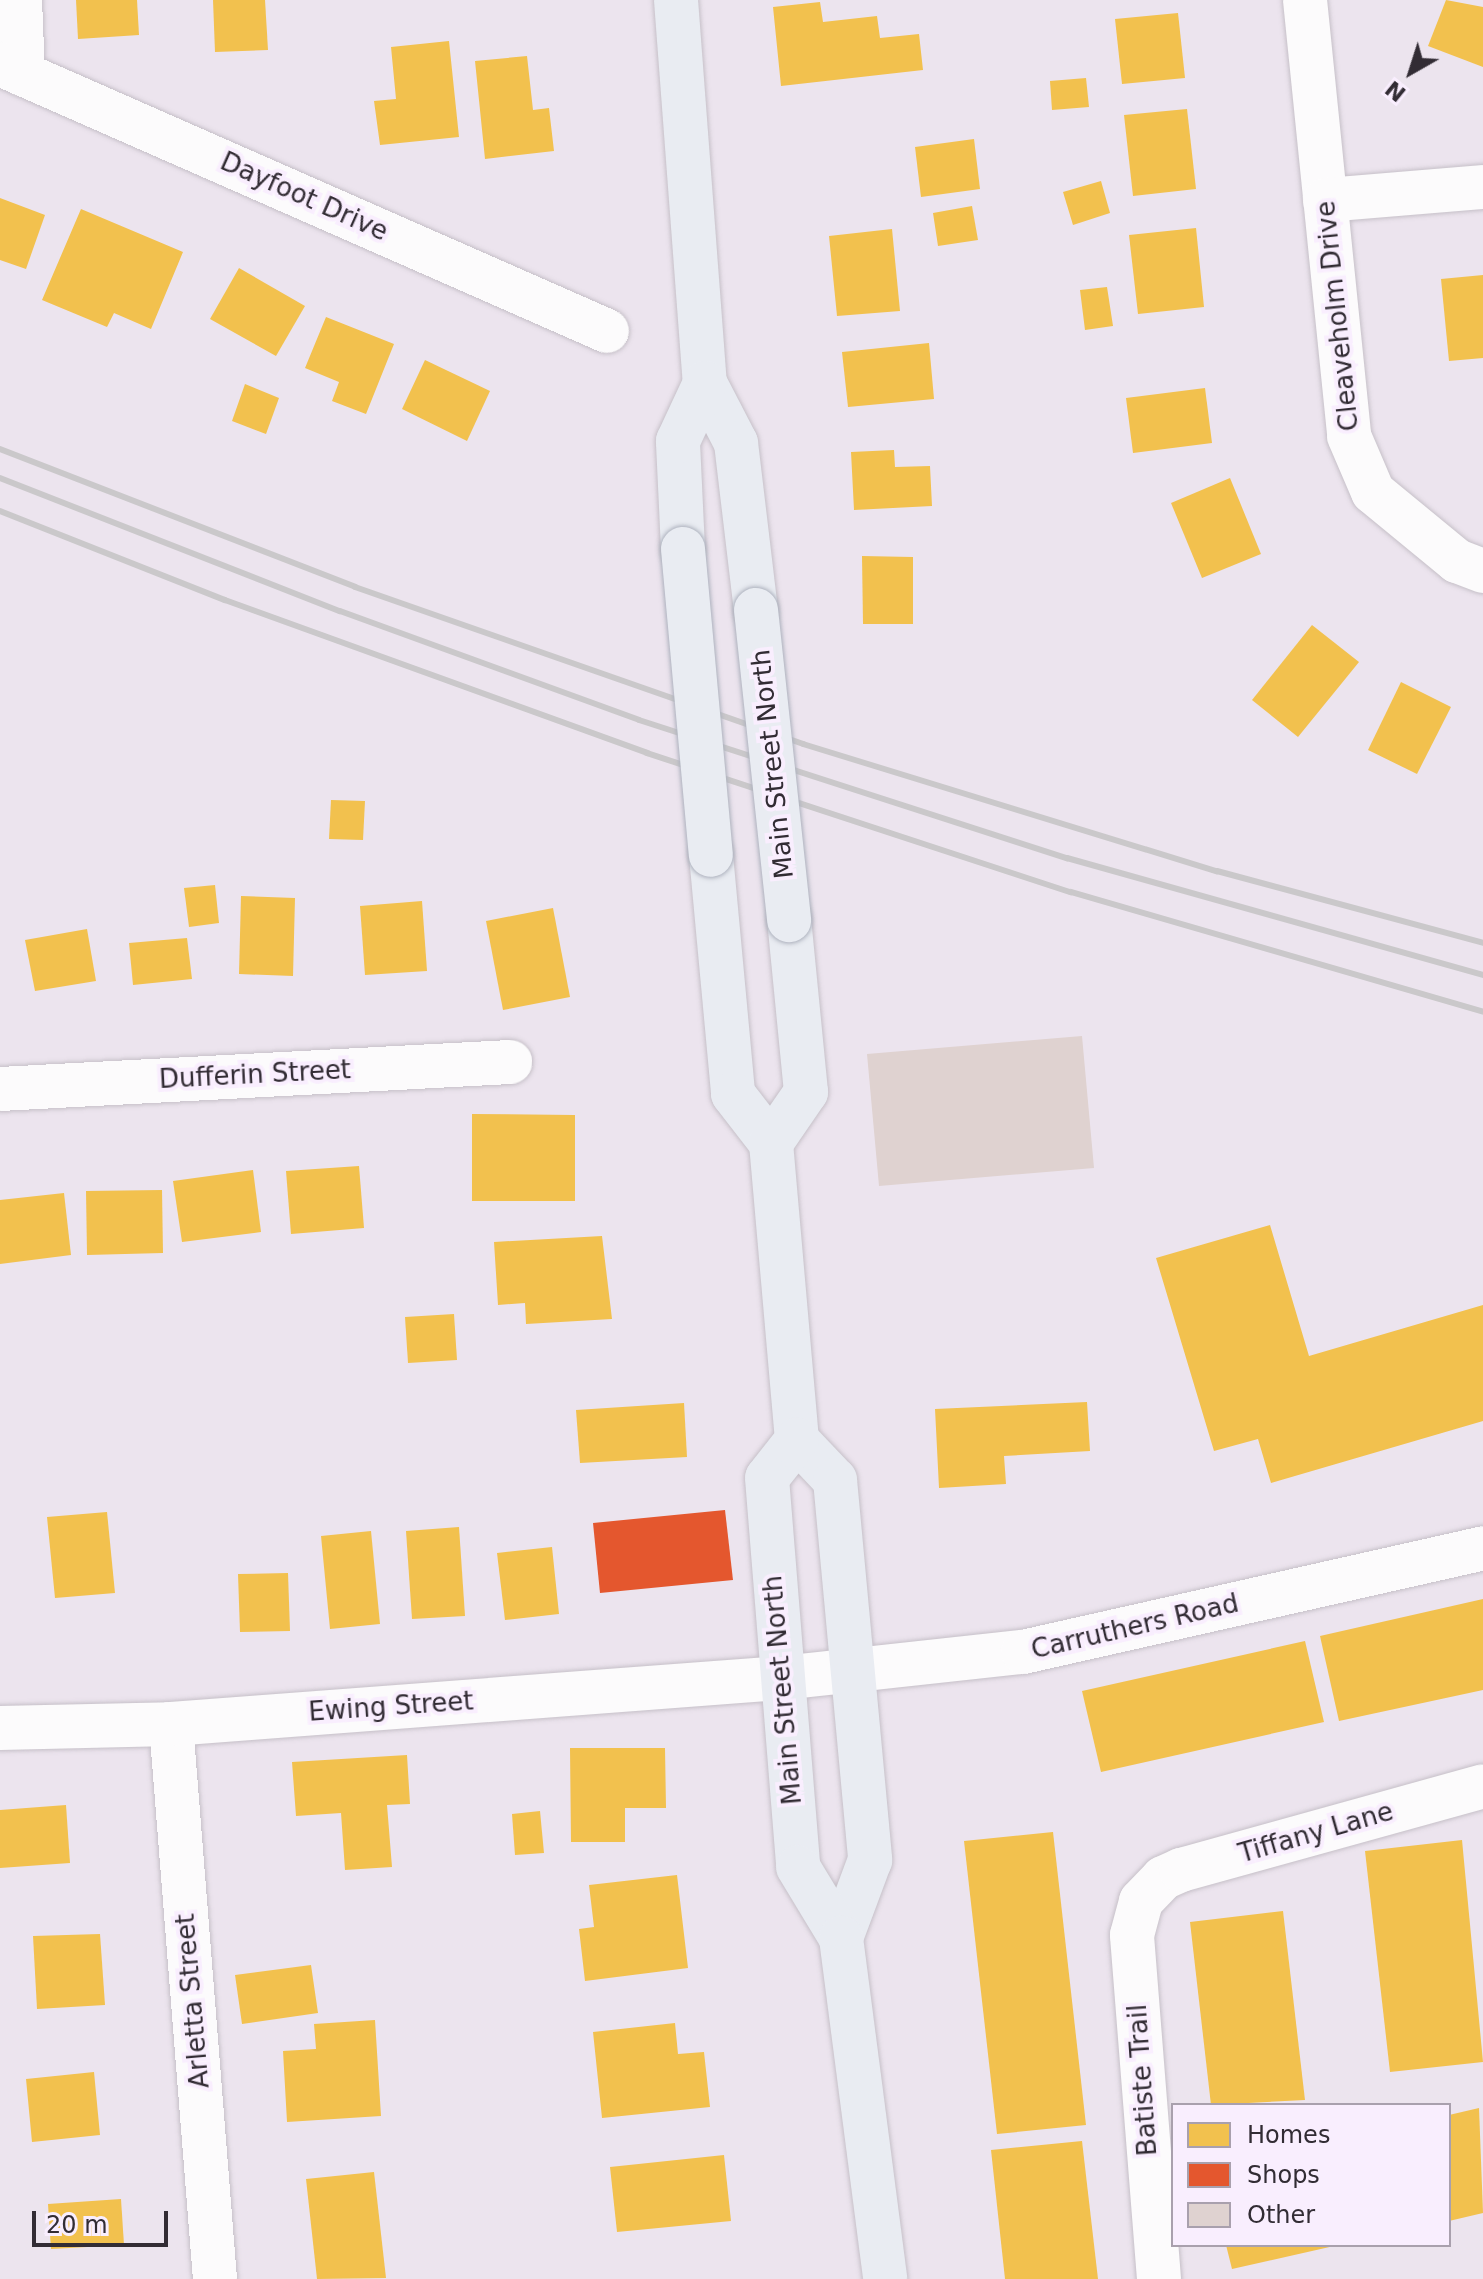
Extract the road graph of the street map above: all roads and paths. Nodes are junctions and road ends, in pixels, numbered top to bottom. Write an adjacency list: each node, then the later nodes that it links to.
1 (20, 0): 4 (street)
2 (676, 0): 8 (main road, Main Street North)
3 (1305, 0): 6 (street, Cleaveholm Drive)
4 (11, 69): 7 (street, Dayfoot Drive)
5 (1483, 187): 6 (street)
6 (1325, 200): 9 (street, Cleaveholm Drive)
7 (607, 331)
8 (705, 383): 12 (main road, Main Street North, bridge); 12 (main road, Main Street North, bridge)
9 (1483, 571)
10 (510, 1062): 11 (street, Dufferin Street)
11 (0, 1089)
12 (771, 1143): 13 (main road)
13 (797, 1440): 15 (main road, Main Street North); 16 (main road, Main Street North)
14 (1483, 1548): 15 (street, Carruthers Road)
15 (855, 1669): 16 (street, Carruthers Road); 21 (main road, Main Street North)
16 (782, 1678): 17 (street, Ewing Street); 21 (main road, Main Street North)
17 (171, 1724): 18 (street, Ewing Street); 22 (street, Arletta Street)
18 (0, 1728)
19 (1483, 1786): 20 (street, Tiffany Lane)
20 (1153, 1887): 24 (street, Batiste Trail)
21 (841, 1938): 23 (main road, Main Street North)
22 (215, 2279)
23 (885, 2279)
24 (1159, 2279)

